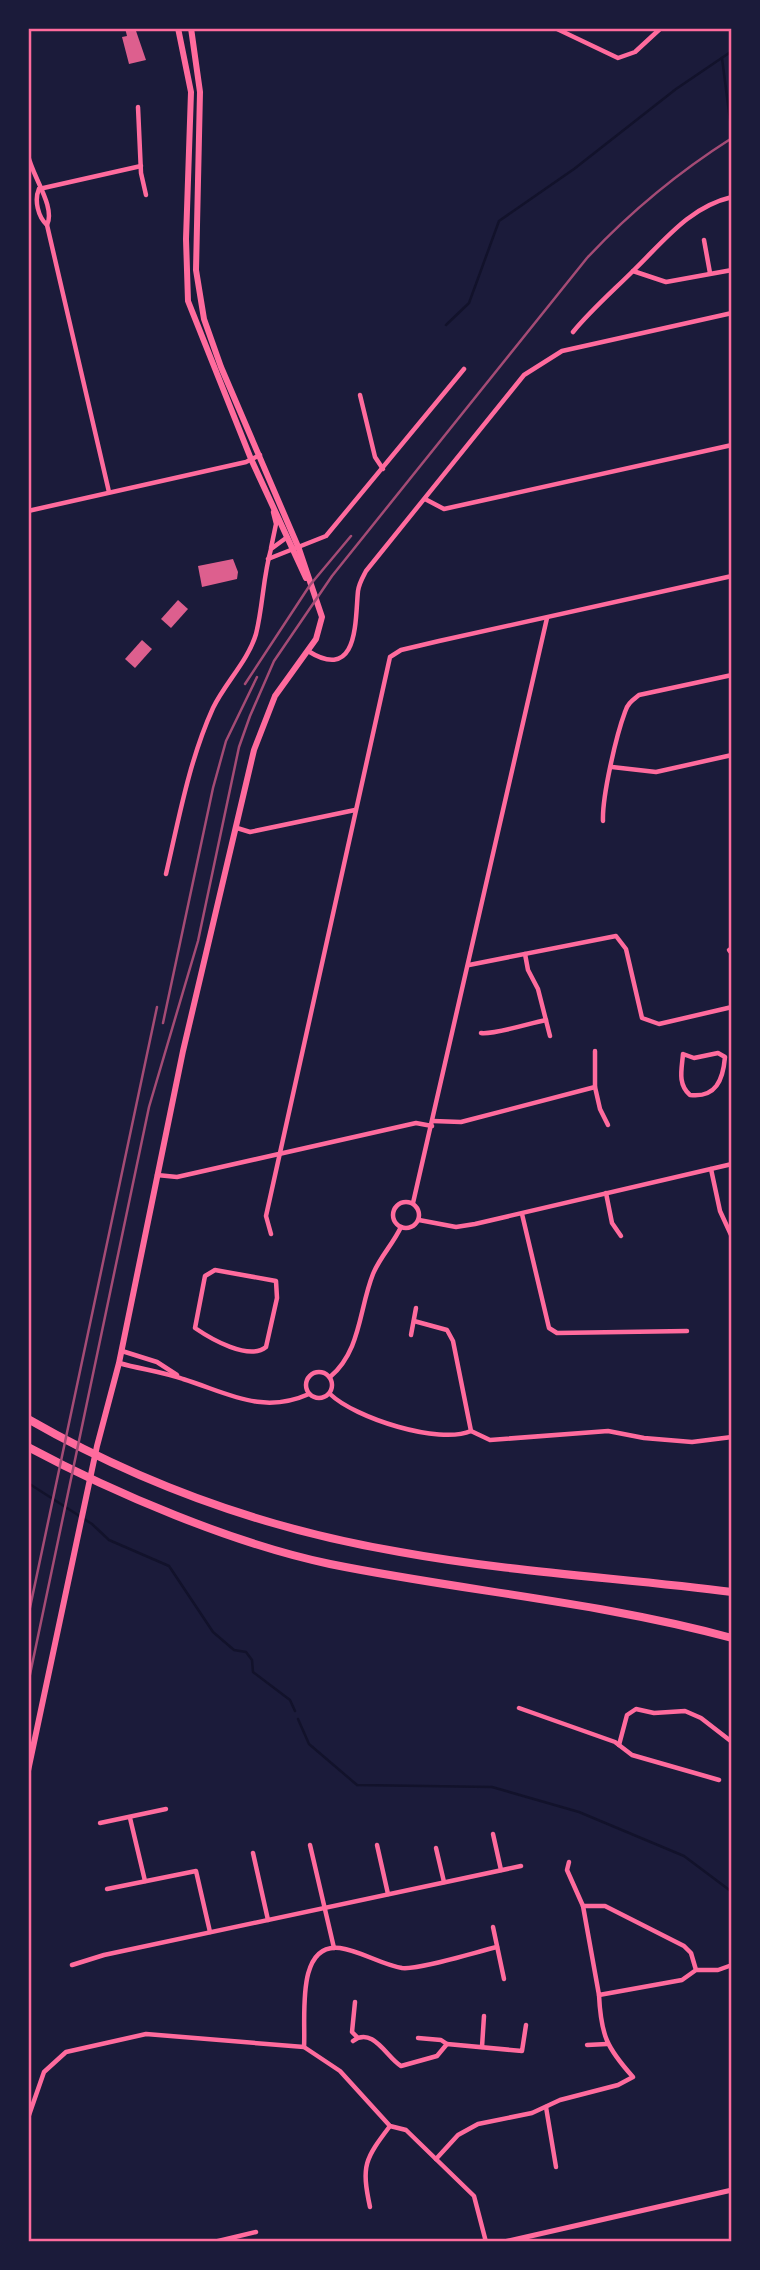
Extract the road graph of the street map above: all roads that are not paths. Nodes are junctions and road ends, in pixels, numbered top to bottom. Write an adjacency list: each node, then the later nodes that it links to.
1 (178, 28): 23 (main road)
2 (191, 28): 22 (main road)
3 (555, 28): 4 (street)
4 (661, 28)
5 (138, 107): 8 (street)
6 (28, 155): 7 (street)
7 (29, 166): 9 (street)
8 (141, 166): 9 (street); 10 (street)
9 (39, 189): 12 (street); 12 (street)
10 (146, 195)
11 (732, 197): 15 (street)
12 (47, 225): 25 (street)
13 (704, 240): 16 (street)
14 (732, 270): 16 (street)
15 (633, 271): 16 (street); 18 (street)
16 (710, 274)
17 (732, 313): 26 (street)
18 (573, 332)
19 (464, 369): 24 (street)
20 (360, 395): 24 (street)
21 (732, 444): 26 (street)
22 (260, 455): 23 (street); 31 (main road)
23 (251, 460): 25 (street); 28 (main road)
24 (383, 469): 31 (street)
25 (109, 492): 27 (street)
26 (425, 499): 37 (street)
27 (28, 511)
28 (273, 512): 29 (main road); 30 (street)
29 (286, 538): 30 (street); 32 (main road)
30 (271, 549): 33 (street)
31 (299, 549): 32 (street); 35 (main road)
32 (291, 551): 33 (street); 35 (main road)
33 (268, 559): 44 (street)
34 (732, 576): 36 (street)
35 (310, 585): 37 (main road)
36 (547, 618): 41 (street); 46 (street)
37 (308, 651): 43 (main road)
38 (732, 675): 40 (street)
39 (732, 755): 40 (street)
40 (612, 767): 42 (street)
41 (355, 810): 43 (street); 57 (street)
42 (603, 821)
43 (237, 828): 60 (main road)
44 (166, 874)
45 (525, 954): 46 (street); 47 (street); 48 (street)
46 (469, 965): 55 (street)
47 (732, 1007)
48 (546, 1020): 49 (street); 50 (street)
49 (481, 1033)
50 (550, 1036)
51 (595, 1051): 54 (street)
52 (694, 1058): 53 (street); 53 (street); 53 (street)
53 (682, 1065)
54 (595, 1087): 55 (street); 56 (street)
55 (433, 1124): 57 (street); 62 (street)
56 (608, 1125)
57 (281, 1153): 60 (street); 66 (street)
58 (732, 1164): 59 (street)
59 (711, 1169): 61 (street); 68 (street)
60 (157, 1175): 74 (main road)
61 (606, 1193): 63 (street); 67 (street)
62 (413, 1203): 64 (street); 65 (street)
63 (522, 1214): 64 (street); 72 (street)
64 (419, 1220): 65 (street)
65 (401, 1227): 76 (street)
66 (271, 1234)
67 (621, 1236)
68 (732, 1237)
69 (276, 1281): 69 (street)
70 (416, 1308): 71 (street)
71 (414, 1321): 73 (street); 81 (street)
72 (687, 1331)
73 (411, 1335)
74 (121, 1350): 75 (main road); 77 (street)
75 (120, 1363): 77 (street); 89 (main road)
76 (330, 1377): 78 (street); 79 (street)
77 (181, 1378): 78 (street)
78 (309, 1394): 79 (street)
79 (330, 1394): 81 (street)
80 (28, 1419): 84 (highway)
81 (471, 1431): 82 (street)
82 (732, 1437)
83 (29, 1448): 85 (highway)
84 (732, 1591)
85 (732, 1638)
86 (519, 1708): 88 (street)
87 (732, 1742): 88 (street)
88 (619, 1745): 90 (street)
89 (28, 1771)
90 (719, 1780)
91 (166, 1809): 92 (street)
92 (130, 1818): 93 (street); 102 (street)
93 (100, 1823)
94 (493, 1834): 101 (street)
95 (310, 1845): 107 (street)
96 (377, 1845): 105 (street)
97 (436, 1848): 103 (street)
98 (253, 1853): 108 (street)
99 (569, 1862): 106 (street)
100 (521, 1866): 101 (street)
101 (501, 1870): 103 (street)
102 (145, 1881): 104 (street); 110 (street)
103 (444, 1882): 105 (street)
104 (107, 1889)
105 (388, 1894): 107 (street)
106 (583, 1906): 117 (street); 119 (street)
107 (324, 1908): 108 (street); 112 (street)
108 (268, 1920): 110 (street)
109 (493, 1927): 111 (street)
110 (210, 1932): 114 (street)
111 (497, 1947): 112 (street); 118 (street)
112 (334, 1948): 127 (street)
113 (86, 1953): 114 (street)
114 (83, 1961): 115 (street)
115 (72, 1965)
116 (732, 1965): 117 (street)
117 (696, 1970): 119 (street)
118 (504, 1979)
119 (599, 1995): 124 (street)
120 (355, 2002): 125 (street)
121 (484, 2016): 128 (street)
122 (526, 2025): 128 (street)
123 (418, 2038): 125 (street)
124 (607, 2043): 126 (street); 129 (street)
125 (447, 2044): 128 (street)
126 (587, 2045)
127 (304, 2047): 130 (street); 131 (street)
128 (482, 2047)
129 (546, 2107): 132 (street); 133 (street)
130 (28, 2119)
131 (390, 2126): 132 (street); 135 (street)
132 (436, 2159): 138 (street)
133 (556, 2168)
134 (732, 2190): 139 (street)
135 (370, 2207)
136 (256, 2232): 137 (street)
137 (214, 2242)
138 (486, 2242)
139 (504, 2242)

